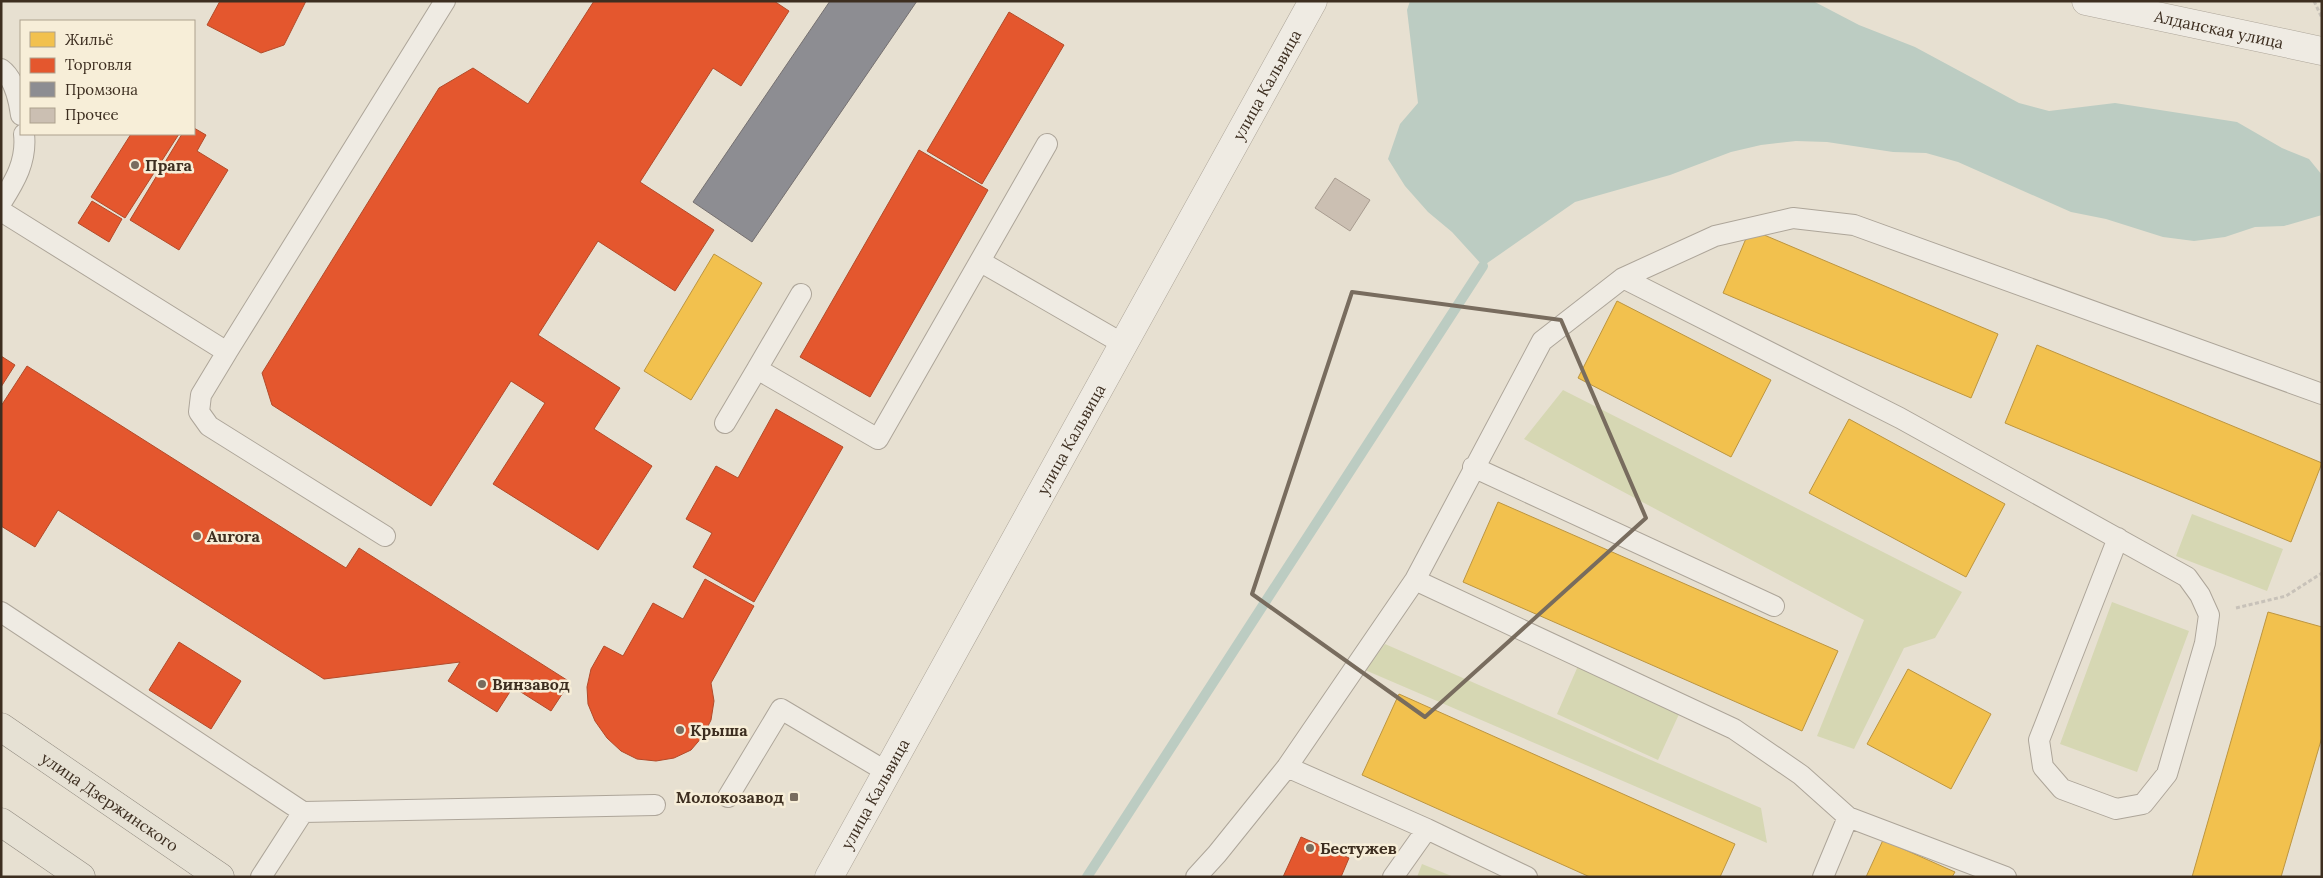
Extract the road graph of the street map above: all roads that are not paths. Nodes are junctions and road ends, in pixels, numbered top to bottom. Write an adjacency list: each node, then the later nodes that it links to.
1 (445, 1): 15 (lane)
2 (1313, 1): 14 (street, улица Кальвица)
3 (2086, 1): 4 (street, Алданская улица)
4 (2322, 51)
5 (1, 69): 6 (lane)
6 (20, 108)
7 (24, 135): 9 (lane)
8 (1047, 144): 11 (lane)
9 (1, 203)
10 (1, 211): 15 (lane)
11 (981, 262): 14 (lane); 16 (lane)
12 (1623, 278): 17 (lane); 19 (lane); 21 (lane)
13 (801, 294): 16 (lane)
14 (1125, 345): 27 (street, улица Кальвица)
15 (227, 352): 20 (lane)
16 (757, 369): 18 (lane)
17 (2322, 394)
18 (725, 423)
19 (1474, 467): 22 (lane); 23 (lane)
20 (385, 536)
21 (2118, 538): 21 (lane)
22 (1415, 580): 26 (lane); 31 (lane)
23 (1774, 606)
24 (1, 612): 30 (lane)
25 (1, 727): 35 (main road, улица Дзержинского)
26 (1287, 767): 33 (lane); 38 (lane)
27 (887, 772): 28 (lane); 37 (street, улица Кальвица)
28 (728, 797)
29 (655, 805): 30 (lane)
30 (303, 812): 36 (lane)
31 (1848, 817): 41 (lane); 42 (lane)
32 (1, 822): 34 (main road)
33 (1427, 829): 39 (lane); 40 (lane)
34 (81, 877)
35 (220, 877)
36 (261, 877)
37 (829, 877)
38 (1196, 877)
39 (1392, 877)
40 (1527, 877)
41 (1823, 877)
42 (2006, 877)

